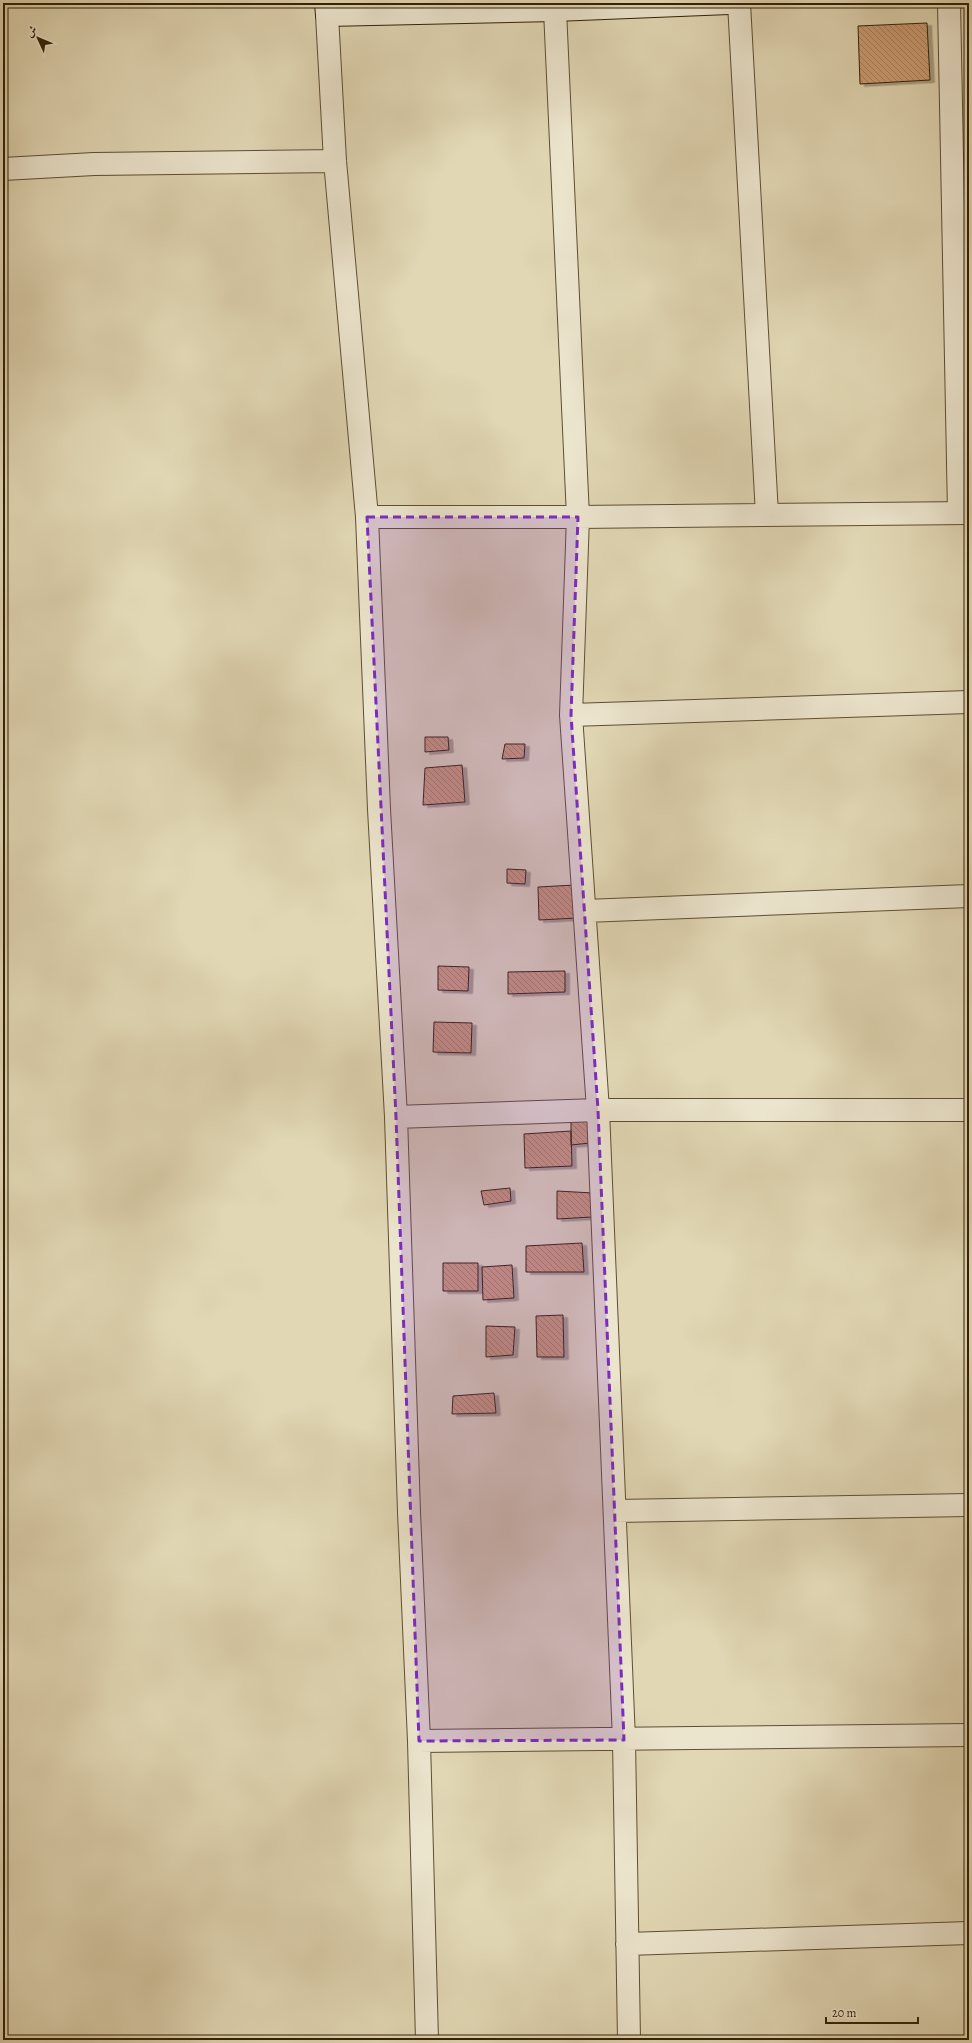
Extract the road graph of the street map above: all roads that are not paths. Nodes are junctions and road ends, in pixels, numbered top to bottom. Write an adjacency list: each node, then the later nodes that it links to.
1 (729, 3): 5 (street)
2 (739, 3): 11 (street)
3 (949, 3): 8 (street)
4 (326, 9): 5 (street); 6 (street)
5 (555, 10): 13 (street)
6 (335, 161): 7 (street); 12 (street)
7 (3, 169)
8 (960, 199): 9 (street)
9 (962, 399): 10 (street)
10 (964, 513): 11 (street)
11 (767, 515): 13 (street)
12 (367, 517): 13 (street); 20 (street)
13 (578, 517): 15 (street)
14 (969, 702): 15 (street)
15 (571, 715): 17 (street)
16 (969, 896): 17 (street)
17 (585, 911): 18 (street)
18 (598, 1110): 19 (street); 20 (street); 22 (street)
19 (969, 1110)
20 (396, 1117): 25 (street)
21 (969, 1505): 22 (street)
22 (615, 1511): 24 (street)
23 (969, 1735): 24 (street)
24 (624, 1740): 25 (street); 27 (street)
25 (419, 1741): 28 (street)
26 (969, 1933): 27 (street)
27 (627, 1944): 29 (street)
28 (427, 2040)
29 (629, 2040)

